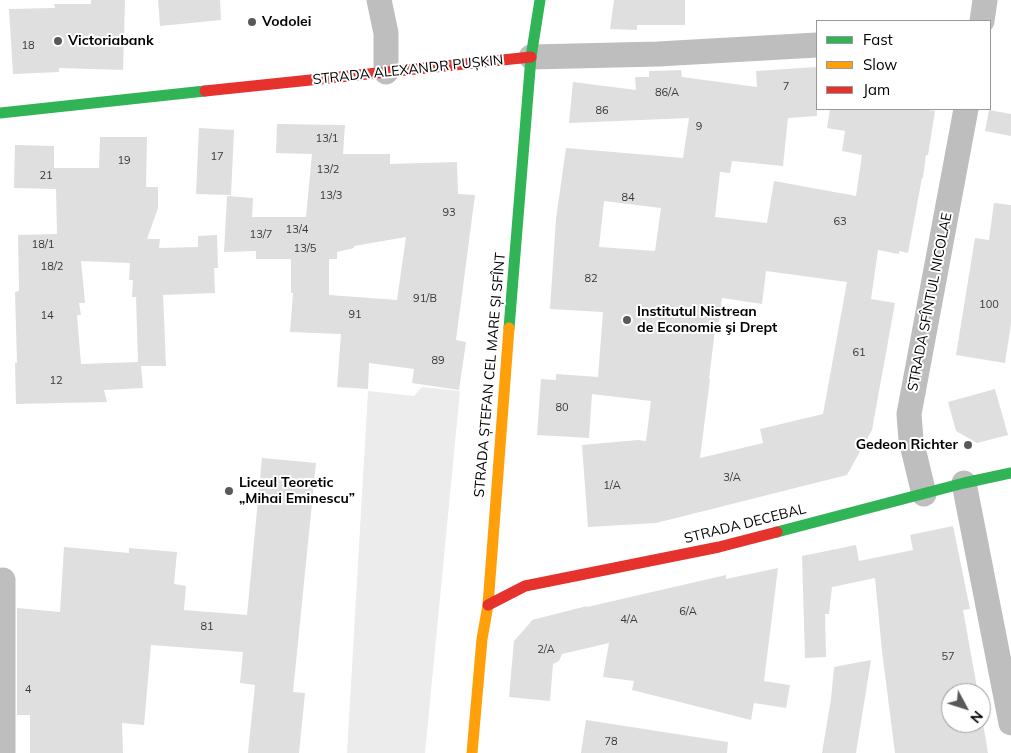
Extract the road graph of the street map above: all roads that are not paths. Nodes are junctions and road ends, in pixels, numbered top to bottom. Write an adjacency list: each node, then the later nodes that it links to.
1 (379, 0): 7 (street)
2 (540, 0): 6 (main road, STRADA ȘTEFAN CEL MARE ȘI SFÎNT)
3 (985, 0): 4 (street)
4 (982, 20)
5 (816, 45): 6 (street, STRADA ALEXANDR PUȘKIN)
6 (531, 57): 7 (main road, STRADA ALEXANDR PUȘKIN); 14 (main road, STRADA ȘTEFAN CEL MARE ȘI SFÎNT)
7 (386, 72): 9 (main road, STRADA ALEXANDR PUȘKIN)
8 (966, 110): 12 (street, STRADA SFÎNTUL NICOLAE)
9 (0, 113)
10 (1011, 472): 11 (main road, STRADA DECEBAL)
11 (964, 483): 12 (main road, STRADA DECEBAL); 15 (street)
12 (924, 494): 14 (main road, STRADA DECEBAL)
13 (3, 580): 16 (street)
14 (488, 605): 17 (main road, STRADA ȘTEFAN CEL MARE ȘI SFÎNT)
15 (1011, 723)
16 (2, 753)
17 (472, 753)

